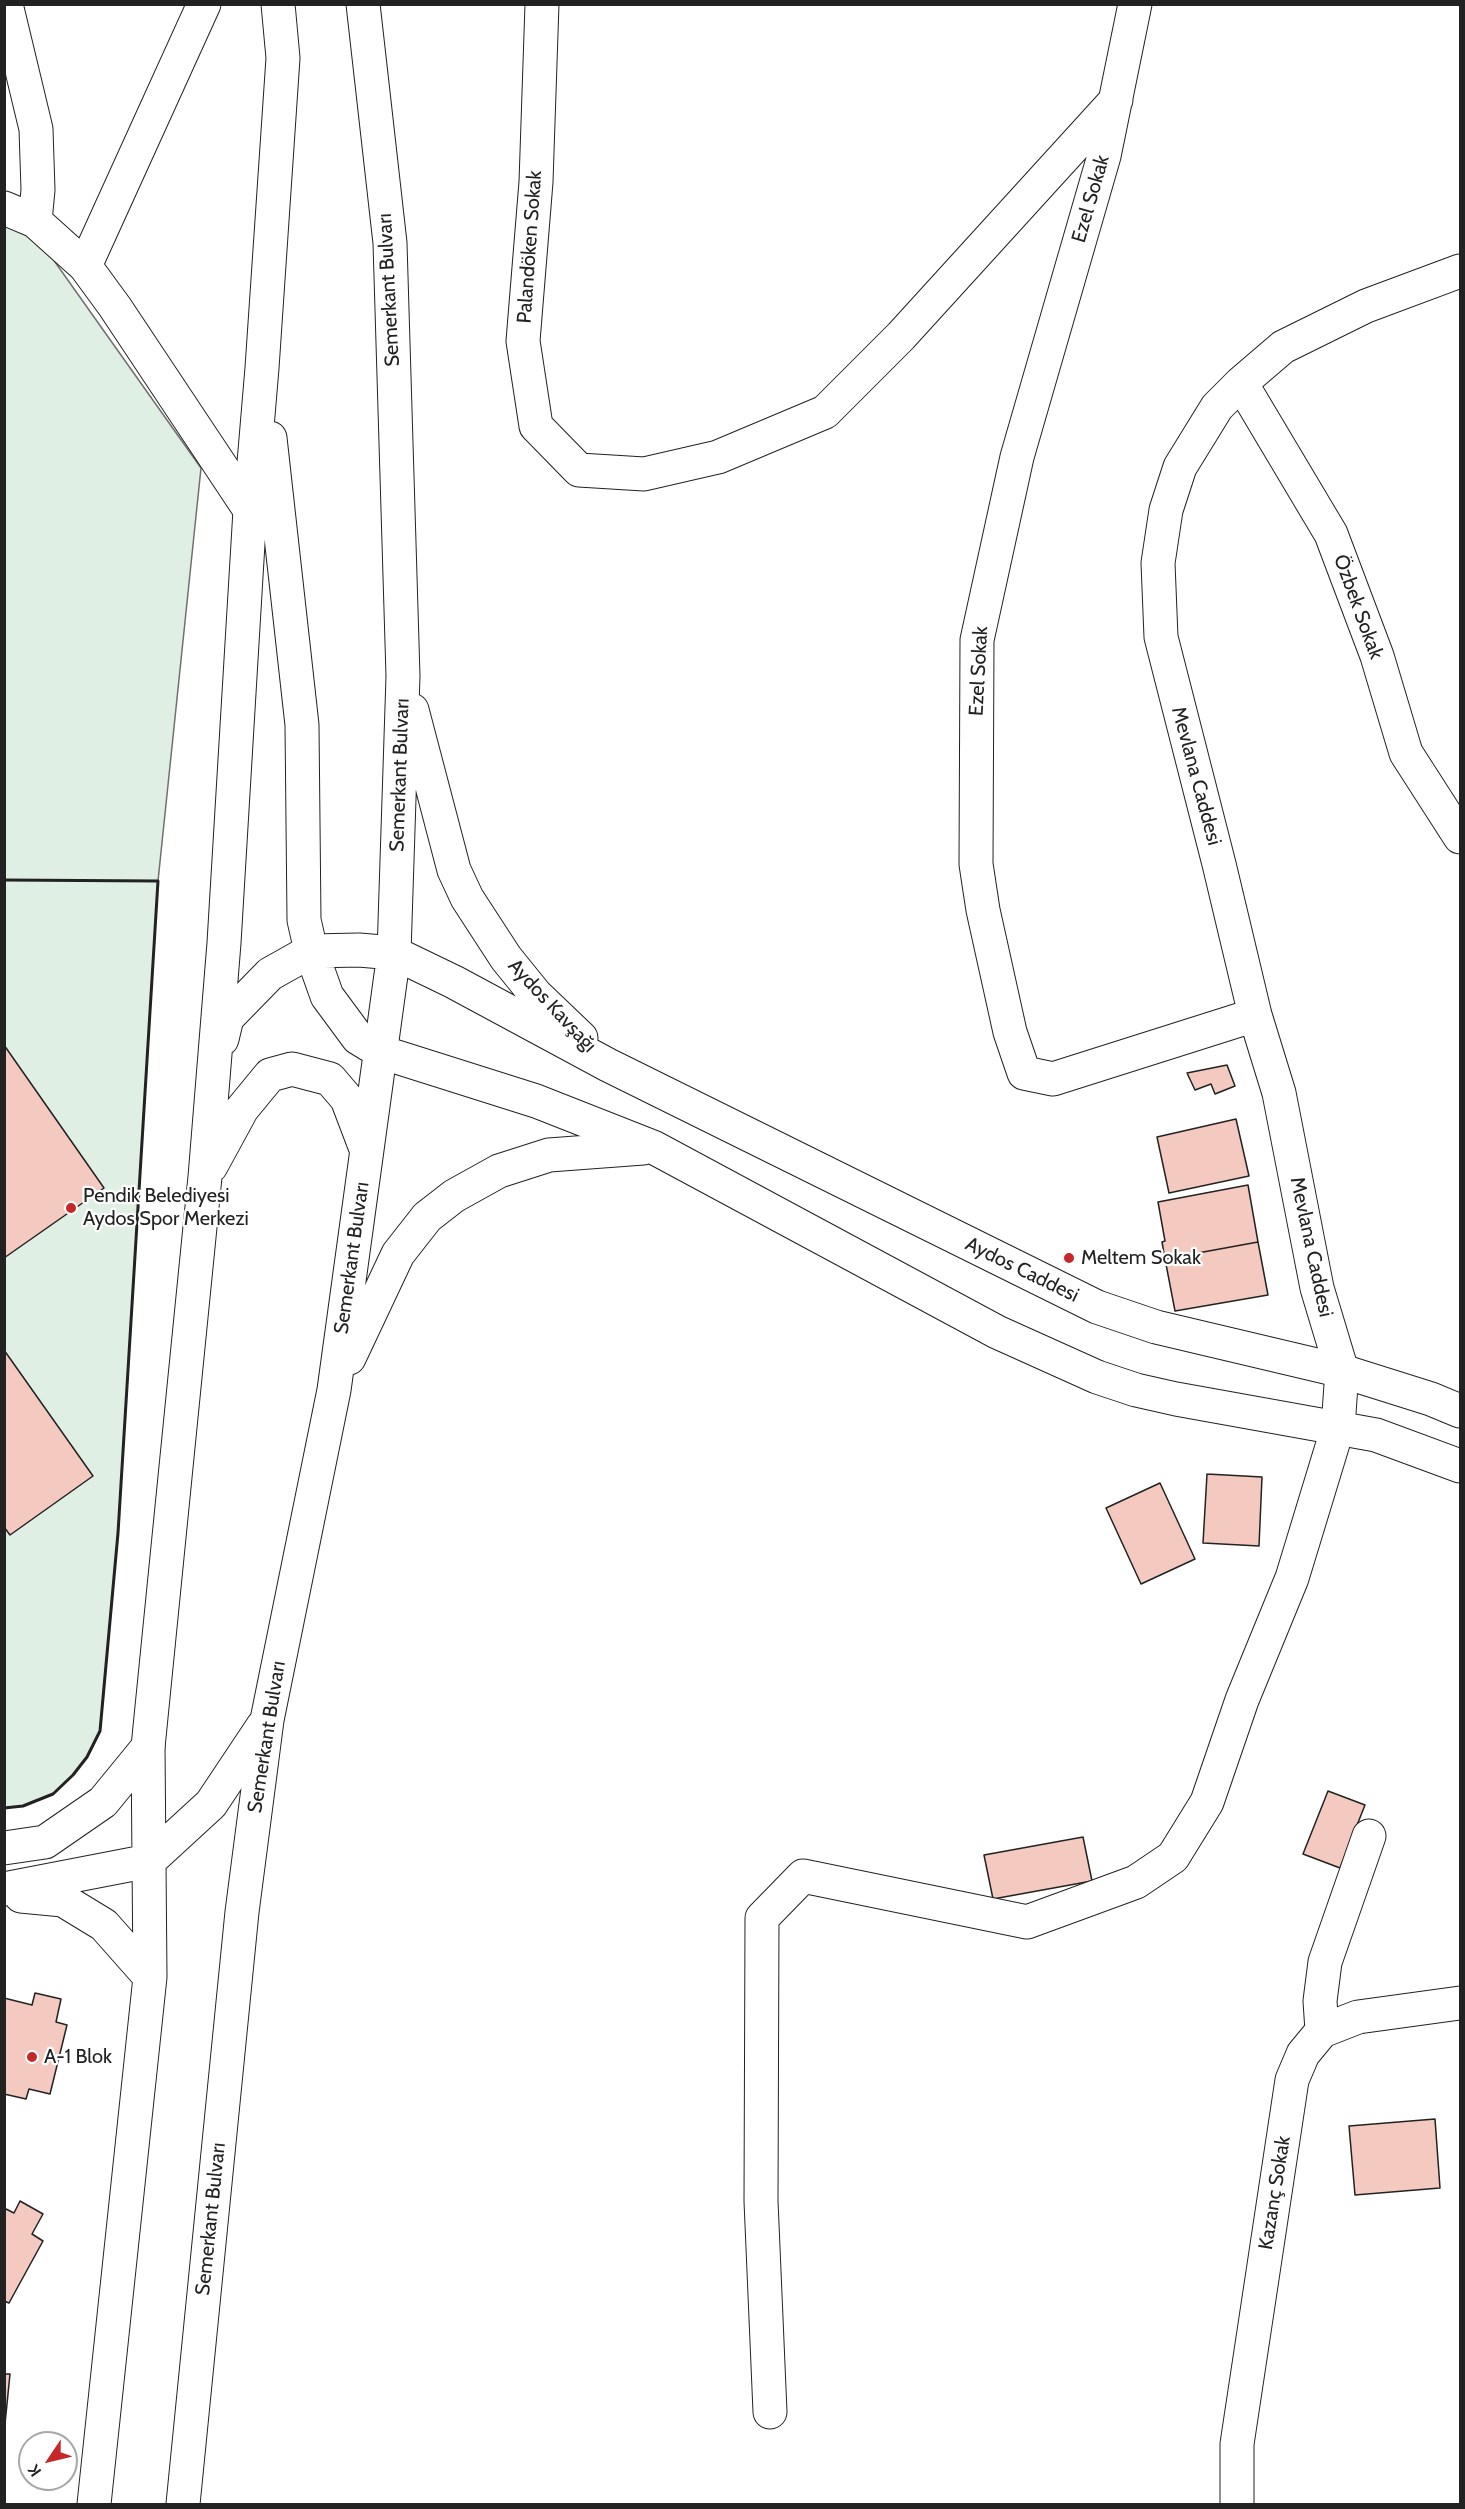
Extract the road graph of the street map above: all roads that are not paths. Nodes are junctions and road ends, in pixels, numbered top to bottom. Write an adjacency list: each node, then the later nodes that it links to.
1 (6, 4): 9 (main road)
2 (204, 4): 10 (main road)
3 (278, 4): 12 (main road)
4 (363, 4): 15 (main road, Semerkant Bulvarı)
5 (542, 4): 7 (main road, Palandöken Sokak)
6 (1135, 4): 7 (main road, Ezel Sokak)
7 (1116, 100): 19 (main road, Ezel Sokak)
8 (4, 208): 9 (main road)
9 (35, 221): 10 (main road)
10 (85, 266): 14 (main road)
11 (1456, 281): 13 (main road, Mevlana Caddesi)
12 (262, 368): 14 (main road); 17 (main road)
13 (1241, 383): 16 (main road, Özbek Sokak); 19 (main road, Mevlana Caddesi)
14 (250, 510): 22 (main road)
15 (403, 676): 18 (main road, Semerkant Bulvarı); 21 (main road, Aydos Kavşağı)
16 (1461, 837)
17 (311, 951): 18 (main road); 20 (main road); 22 (main road)
18 (394, 953): 20 (main road, Semerkant Bulvarı); 21 (main road, Aydos Caddesi)
19 (1255, 1015): 26 (main road, Mevlana Caddesi)
20 (381, 1052): 23 (main road); 24 (main road, Semerkant Bulvarı)
21 (608, 1065): 26 (main road, Aydos Caddesi)
22 (215, 1070): 25 (main road)
23 (653, 1147): 27 (main road); 29 (main road)
24 (367, 1154): 25 (main road); 27 (main road, Semerkant Bulvarı)
25 (205, 1177): 32 (main road)
26 (1342, 1371): 28 (main road, Aydos Caddesi); 29 (main road, Mevlana Caddesi)
27 (334, 1390): 31 (main road, Semerkant Bulvarı)
28 (1461, 1411)
29 (1338, 1426): 30 (main road); 41 (main road, Mevlana Caddesi)
30 (1461, 1466)
31 (267, 1720): 35 (main road); 43 (main road, Semerkant Bulvarı)
32 (148, 1747): 34 (main road); 35 (main road)
33 (1369, 1836): 40 (main road)
34 (4, 1848)
35 (149, 1862): 36 (main road); 38 (main road)
36 (4, 1889)
37 (4, 1894): 38 (main road)
38 (150, 1977): 42 (main road)
39 (1461, 2003): 40 (main road, Kazanç Sokak)
40 (1322, 2031): 44 (main road, Kazanç Sokak)
41 (770, 2412)
42 (94, 2505)
43 (183, 2505)
44 (1237, 2505)

